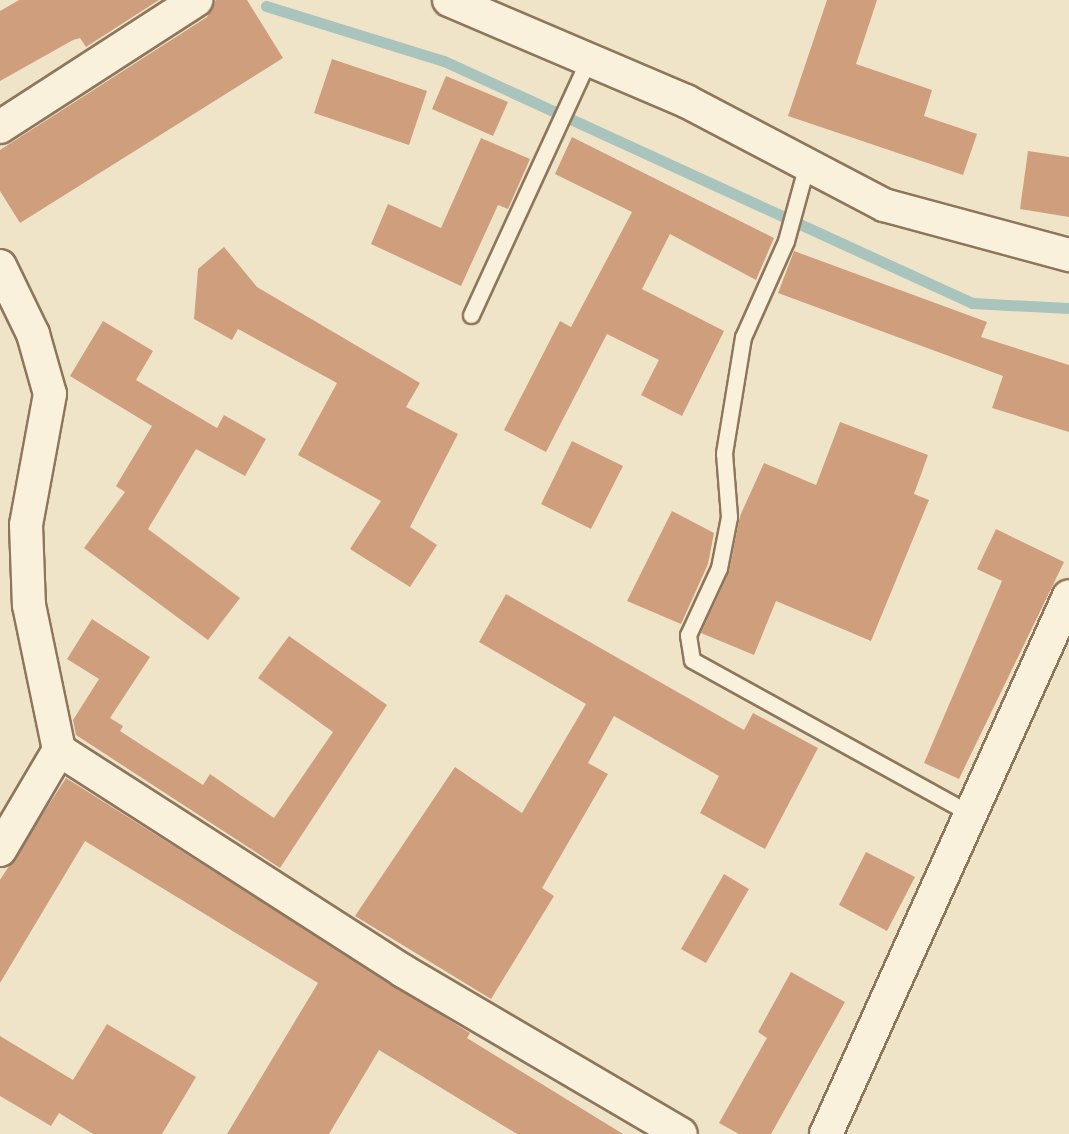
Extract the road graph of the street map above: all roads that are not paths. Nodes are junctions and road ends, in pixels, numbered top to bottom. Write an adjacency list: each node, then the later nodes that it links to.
1 (196, 0): 4 (street)
2 (449, 0): 3 (street)
3 (589, 59): 5 (street); 8 (lane)
4 (0, 127)
5 (807, 164): 6 (street); 11 (lane)
6 (1069, 255)
7 (0, 266): 10 (street)
8 (471, 315)
9 (1069, 596): 11 (street)
10 (59, 750): 12 (street); 13 (street)
11 (970, 813): 14 (street)
12 (0, 850)
13 (681, 1134)
14 (826, 1134)

